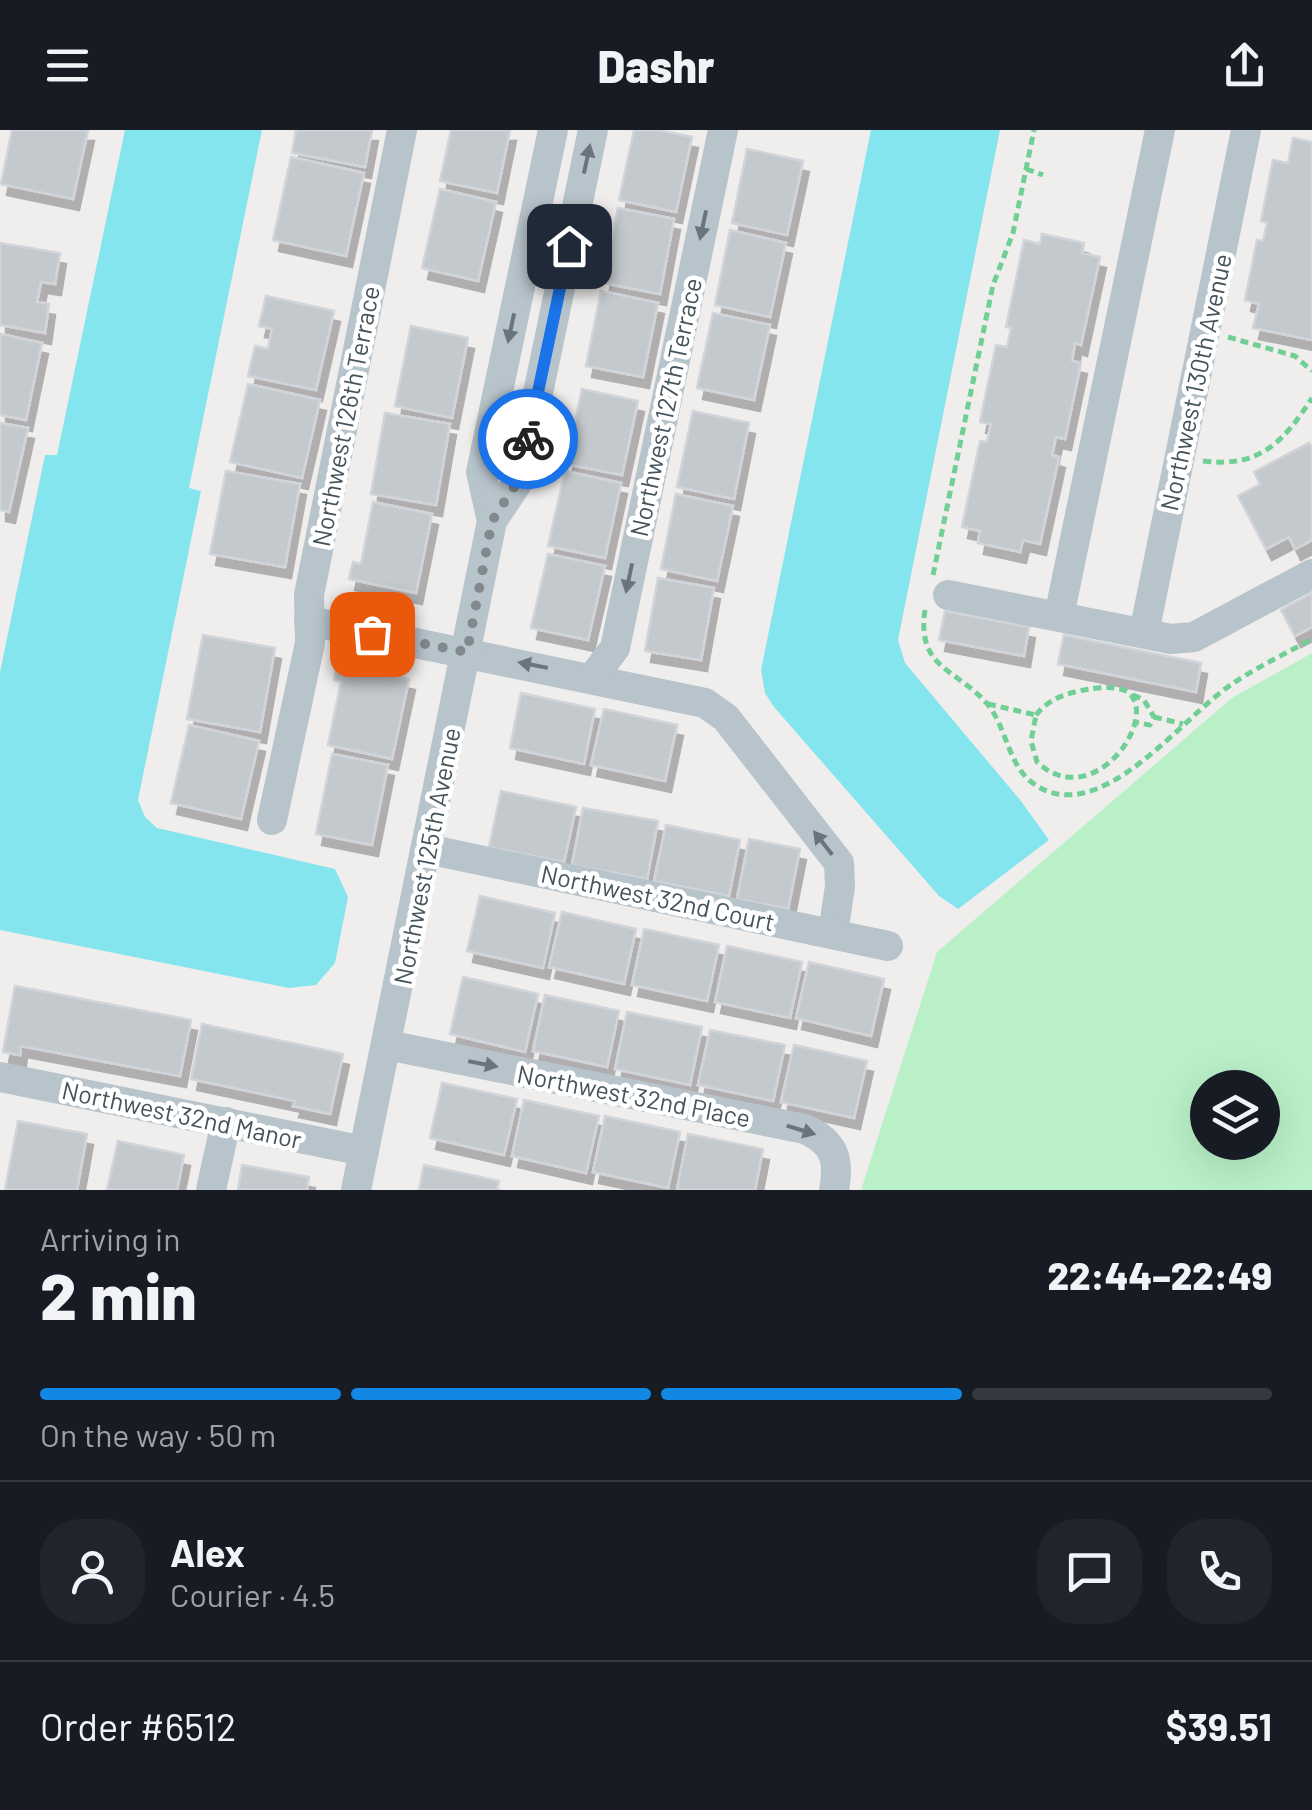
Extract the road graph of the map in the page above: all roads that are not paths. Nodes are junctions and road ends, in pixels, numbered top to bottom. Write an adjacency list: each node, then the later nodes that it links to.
1 (402, 130): 11 (street, Northwest 126th Terrace)
2 (553, 130): 7 (street, Northwest 125th Avenue, one-way to 7)
3 (593, 130): 7 (street, Northwest 125th Avenue, one-way to 3)
4 (722, 130): 14 (street, Northwest 127th Terrace, one-way to 14)
5 (1160, 130): 10 (street)
6 (1246, 130): 12 (street, Northwest 130th Avenue)
7 (492, 521): 13 (street, Northwest 125th Avenue)
8 (1312, 574): 12 (street)
9 (935, 596): 10 (street)
10 (1059, 616): 12 (street)
11 (310, 621): 13 (street); 15 (street, Northwest 126th Terrace)
12 (1144, 633)
13 (467, 652): 14 (street, one-way to 13); 16 (street, Northwest 125th Avenue)
14 (593, 678): 17 (street, one-way to 14)
15 (272, 820)
16 (427, 849): 17 (street, Northwest 32nd Court); 19 (street, Northwest 125th Avenue)
17 (832, 934): 18 (street, Northwest 32nd Court)
18 (888, 946)
19 (388, 1045): 22 (street, Northwest 125th Avenue); 25 (street, Northwest 32nd Place, one-way to 25)
20 (0, 1077): 21 (street, Northwest 32nd Manor)
21 (226, 1122): 22 (street, Northwest 32nd Manor); 23 (street)
22 (364, 1151): 24 (street, Northwest 125th Avenue)
23 (212, 1190)
24 (356, 1190)
25 (834, 1190)

